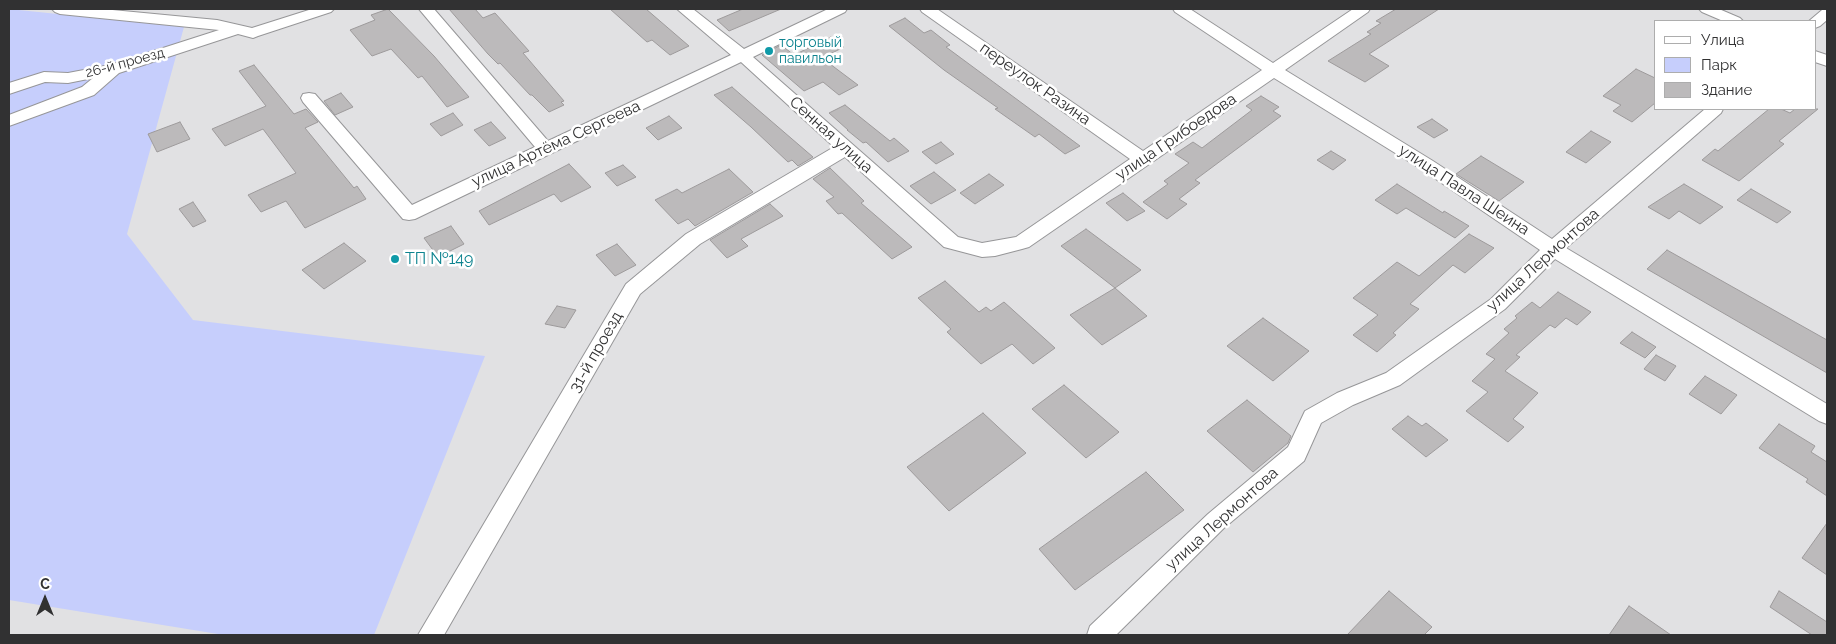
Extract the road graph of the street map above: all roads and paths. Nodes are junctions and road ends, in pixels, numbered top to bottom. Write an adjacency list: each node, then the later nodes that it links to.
1 (60, 9): 13 (street)
2 (326, 9): 13 (street, 26-й проезд)
3 (426, 9): 22 (street)
4 (684, 9): 14 (street, Сенная улица)
5 (840, 9): 14 (street, улица Артёма Сергеева)
6 (927, 9): 23 (street, переулок Разина)
7 (1180, 9): 16 (street, улица Павла Шеина)
8 (1363, 9): 16 (street, улица Грибоедова)
9 (1707, 9): 11 (street)
10 (1827, 13): 12 (street)
11 (1733, 20)
12 (1816, 22)
13 (246, 31): 15 (street, 26-й проезд)
14 (743, 56): 21 (street, Сенная улица); 22 (street, улица Артёма Сергеева)
15 (113, 69): 17 (street, 26-й проезд); 20 (street)
16 (1273, 70): 23 (street, улица Грибоедова); 24 (street, улица Павла Шеина)
17 (9, 89)
18 (309, 98): 22 (street, улица Артёма Сергеева)
19 (1714, 110): 24 (street, улица Лермонтова)
20 (9, 121)
21 (846, 148): 25 (street, Сенная улица); 27 (street, 31-й проезд)
22 (546, 149)
23 (1142, 160): 25 (street, улица Грибоедова)
24 (1553, 249): 26 (street, улица Павла Шеина); 28 (street, улица Лермонтова)
25 (982, 250)
26 (1827, 414)
27 (430, 635)
28 (1099, 635)

